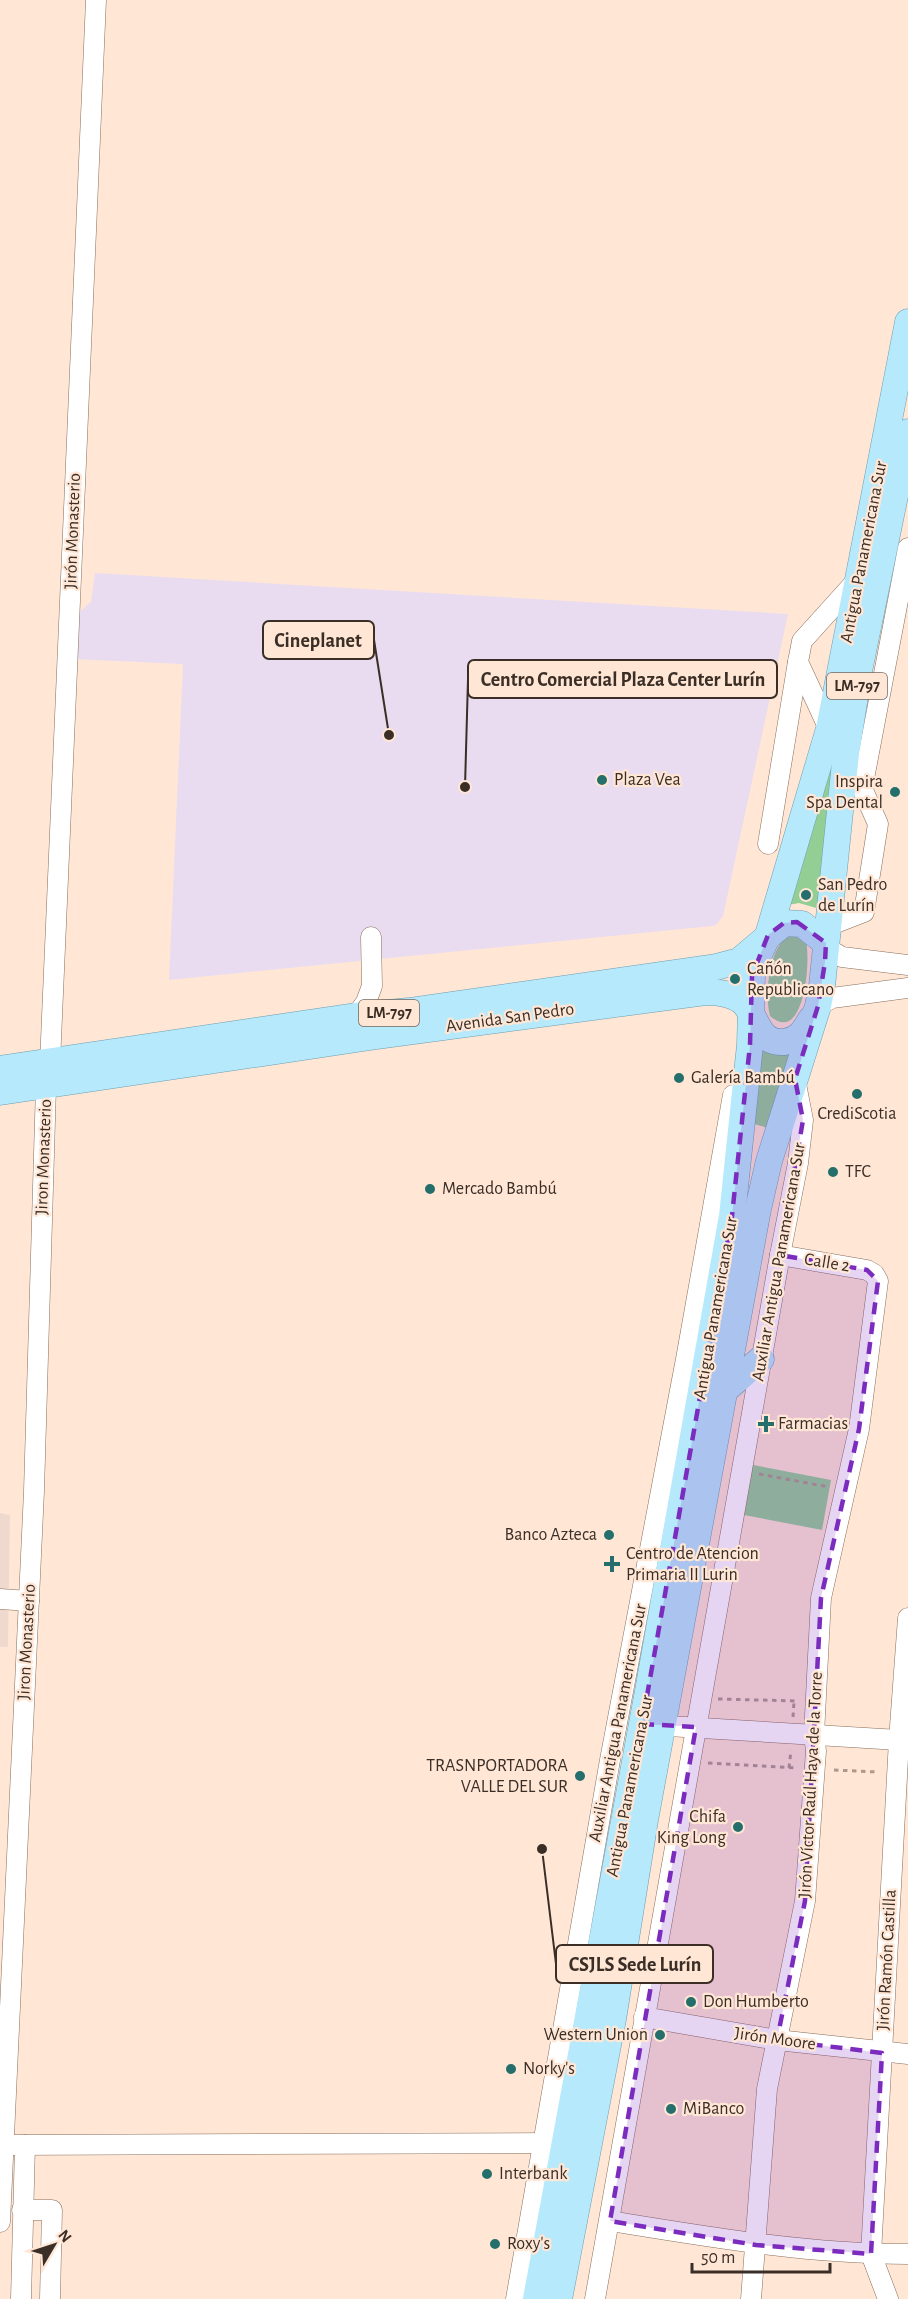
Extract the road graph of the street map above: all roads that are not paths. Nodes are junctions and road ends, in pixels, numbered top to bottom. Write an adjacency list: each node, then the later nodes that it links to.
1 (96, 0): 24 (street, Jirón Monasterio)
2 (908, 322): 3 (main road, Antigua Panamericana Sur / LM-797)
3 (902, 395): 6 (main road, Antigua Panamericana Sur / LM-797)
4 (908, 432): 9 (main road, Antigua Panamericana Sur / LM-797)
5 (908, 548): 10 (street)
6 (858, 579): 7 (street); 8 (main road, Antigua Panamericana Sur / LM-797)
7 (798, 662): 8 (street); 11 (street)
8 (829, 729): 13 (main road, Antigua Panamericana Sur / LM-797)
9 (846, 753): 10 (street); 12 (main road, Antigua Panamericana Sur / LM-797)
10 (862, 789): 12 (street)
11 (768, 844)
12 (827, 934): 13 (main road, Avenida San Pedro / LM-797); 15 (street, Avenida San Pedro); 18 (main road, Antigua Panamericana Sur / LM-797)
13 (768, 935): 19 (main road, Avenida San Pedro / LM-797); 20 (main road, Antigua Panamericana Sur / LM-797)
14 (371, 937): 16 (street)
15 (908, 965)
16 (372, 986): 19 (street); 21 (street)
17 (908, 988): 18 (street)
18 (818, 1006): 20 (main road, Avenida San Pedro / LM-797); 25 (main road, Antigua Panamericana Sur)
19 (409, 1011): 21 (main road, Avenida San Pedro / LM-797)
20 (750, 1011): 22 (main road, Antigua Panamericana Sur); 24 (main road, Avenida San Pedro / LM-797)
21 (356, 1016): 24 (main road, Avenida San Pedro / LM-797)
22 (750, 1045): 34 (main road, Antigua Panamericana Sur); 44 (street, Auxiliar Antigua Panamericana Sur)
23 (0, 1069): 24 (main road, Avenida San Pedro / LM-797)
24 (48, 1074): 26 (main road, Avenida San Pedro / LM-797); 32 (street, Jiron Monasterio)
25 (795, 1079): 27 (street, Auxiliar Antigua Panamericana Sur); 30 (main road, Antigua Panamericana Sur)
26 (0, 1092)
27 (780, 1255): 28 (street, Calle 2); 29 (street, Auxiliar Antigua Panamericana Sur)
28 (874, 1274): 36 (street, Jirón Víctor Raúl Haya de la Torre)
29 (761, 1359): 30 (main road); 35 (street, Auxiliar Antigua Panamericana Sur)
30 (724, 1391): 34 (main road, Antigua Panamericana Sur)
31 (0, 1599): 32 (street)
32 (29, 1601): 46 (street, Jiron Monasterio)
33 (908, 1618): 37 (street, Jirón Ramón Castilla)
34 (653, 1725): 35 (street); 44 (main road, Antigua Panamericana Sur); 45 (main road, Antigua Panamericana Sur)
35 (696, 1727): 36 (street); 40 (street)
36 (813, 1734): 37 (street); 41 (street, Jirón Víctor Raúl Haya de la Torre)
37 (899, 1740): 38 (street, Jirón Ramón Castilla)
38 (903, 1774): 39 (street, Jirón Ramón Castilla)
39 (900, 1871): 42 (street, Jirón Ramón Castilla)
40 (644, 2017): 41 (street, Jirón Moore); 49 (street)
41 (777, 2040): 42 (street, Jirón Moore); 51 (street, Jirón Víctor Raúl Haya de la Torre)
42 (882, 2052): 43 (street, Jirón Moore); 52 (street, Jirón Ramón Castilla)
43 (908, 2054)
44 (554, 2142): 45 (street); 47 (street); 56 (street, Auxiliar Antigua Panamericana Sur); 57 (main road, Antigua Panamericana Sur)
45 (590, 2143): 58 (main road, Antigua Panamericana Sur)
46 (4, 2145): 47 (street); 50 (street, Jiron Monasterio)
47 (25, 2145): 48 (street)
48 (22, 2210): 54 (street); 55 (street)
49 (610, 2221): 51 (street); 59 (street)
50 (0, 2222)
51 (756, 2245): 52 (street); 60 (street, Jirón Víctor Raúl Haya de la Torre)
52 (871, 2254): 53 (street); 61 (street, Jirón Ramón Castilla)
53 (908, 2254)
54 (21, 2299)
55 (50, 2299)
56 (516, 2299)
57 (536, 2299)
58 (559, 2299)
59 (595, 2299)
60 (751, 2299)
61 (888, 2299)

